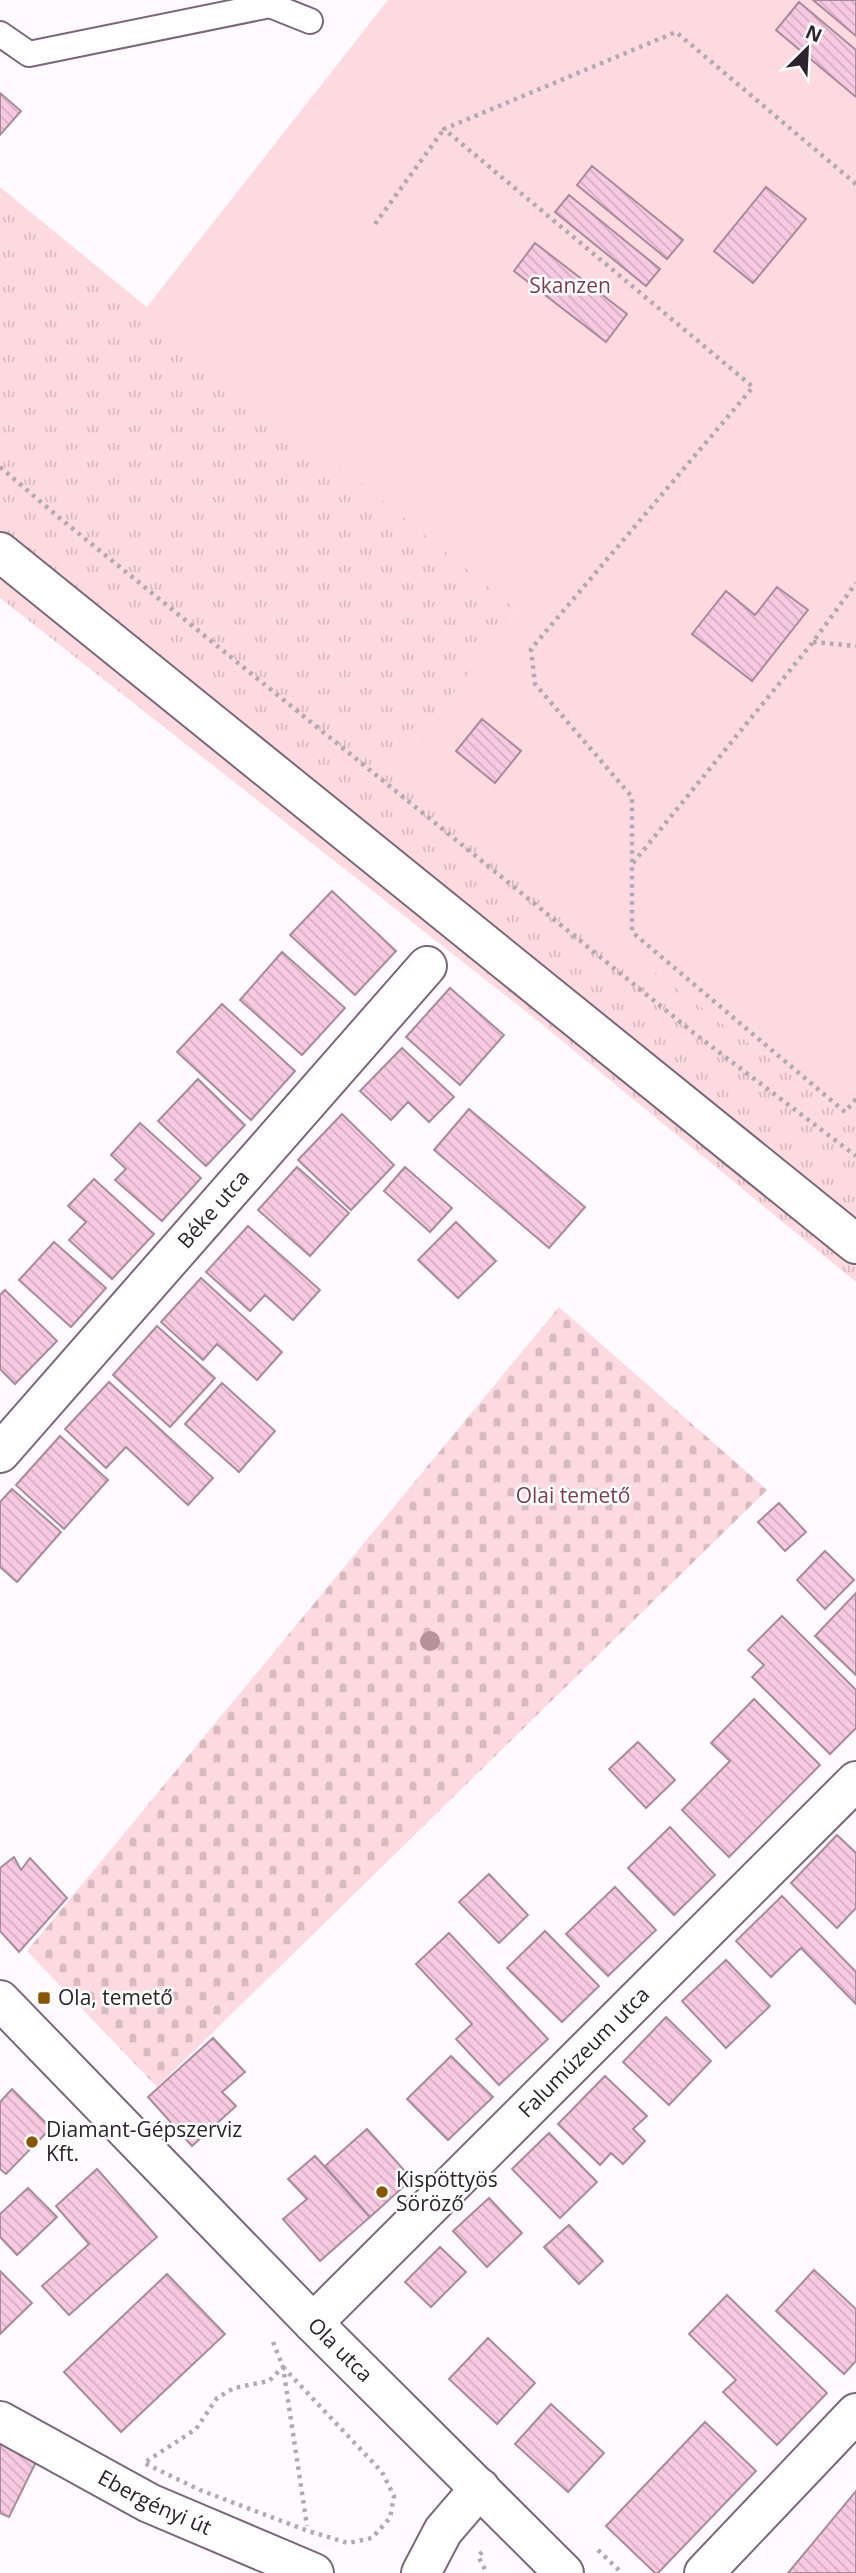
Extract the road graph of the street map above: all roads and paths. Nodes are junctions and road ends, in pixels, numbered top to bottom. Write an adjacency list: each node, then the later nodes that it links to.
1 (310, 21): 2 (lane)
2 (0, 34)
3 (444, 129): 4 (path); 5 (path); 11 (path)
4 (856, 184)
5 (375, 224)
6 (0, 467): 14 (path)
7 (0, 552): 15 (street)
8 (856, 583): 9 (path)
9 (813, 642): 10 (path); 11 (path)
10 (856, 646)
11 (633, 863): 13 (path)
12 (427, 966): 16 (street, Béke utca)
13 (856, 1098)
14 (856, 1156)
15 (856, 1244)
16 (0, 1453)
17 (856, 1781): 19 (street, Falumúzeum utca)
18 (0, 2000): 19 (street, Ola utca)
19 (313, 2323): 24 (street, Ola utca)
20 (272, 2339): 21 (path)
21 (284, 2367): 25 (path); 25 (path); 25 (path)
22 (856, 2413): 31 (street)
23 (0, 2421): 27 (street, Ebergényi út)
24 (480, 2488): 28 (street); 30 (street, Ola utca)
25 (308, 2531): 27 (path)
26 (478, 2556): 29 (path)
27 (313, 2572)
28 (421, 2573)
29 (486, 2573)
30 (564, 2573)
31 (704, 2573)

